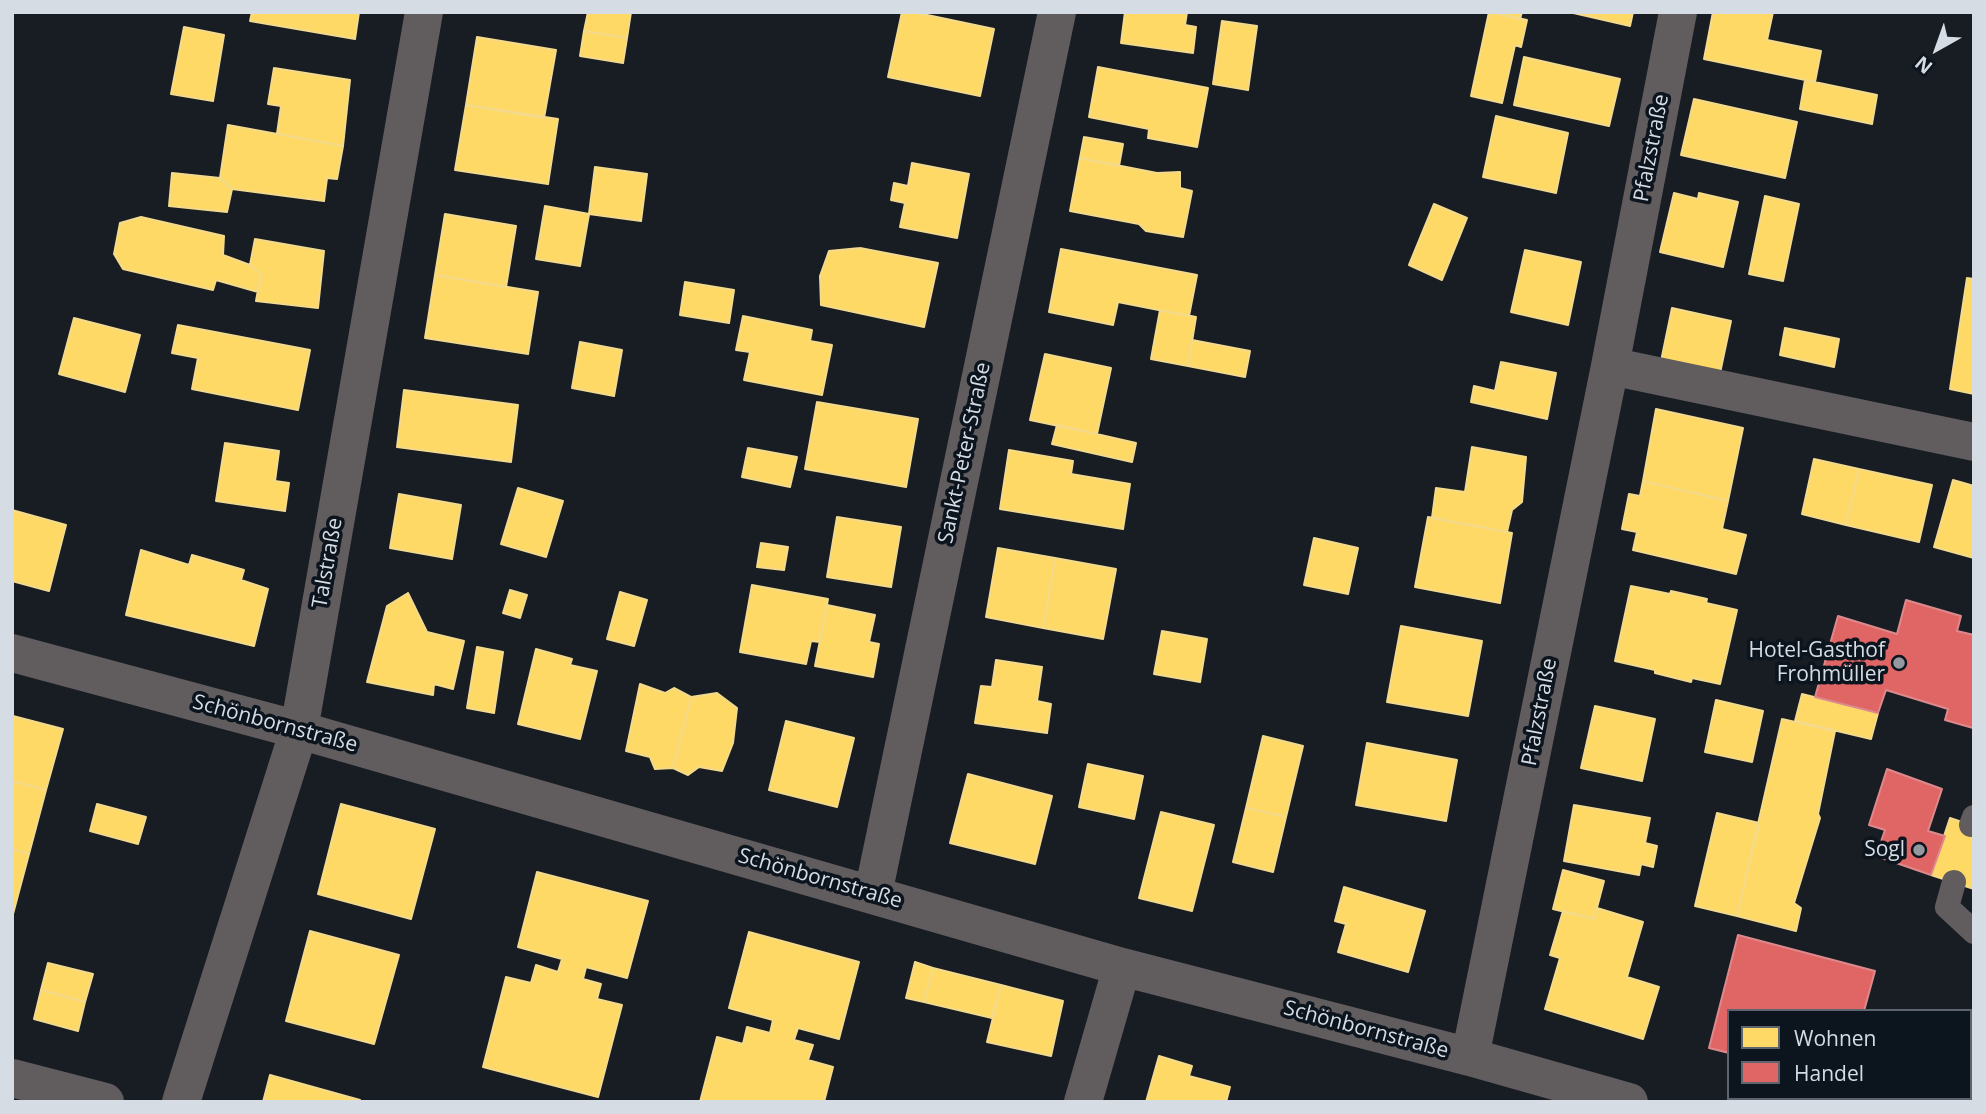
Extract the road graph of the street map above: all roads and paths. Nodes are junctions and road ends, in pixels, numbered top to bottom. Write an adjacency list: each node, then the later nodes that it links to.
1 (424, 12): 7 (street, Talstraße)
2 (1057, 12): 9 (street, Sankt-Peter-Straße)
3 (1678, 12): 4 (street, Pfalzstraße)
4 (1610, 366): 5 (street); 12 (street, Pfalzstraße)
5 (1974, 442)
6 (12, 653): 7 (street, Schönbornstraße)
7 (299, 730): 9 (street, Schönbornstraße); 15 (street, Talstraße)
8 (1954, 882): 10 (lane)
9 (873, 894): 11 (street, Schönbornstraße)
10 (1974, 932)
11 (1122, 967): 12 (street, Schönbornstraße); 16 (street)
12 (1469, 1057): 17 (street, Schönbornstraße)
13 (12, 1077): 14 (street)
14 (105, 1102)
15 (181, 1102)
16 (1083, 1102)
17 (1629, 1102)

